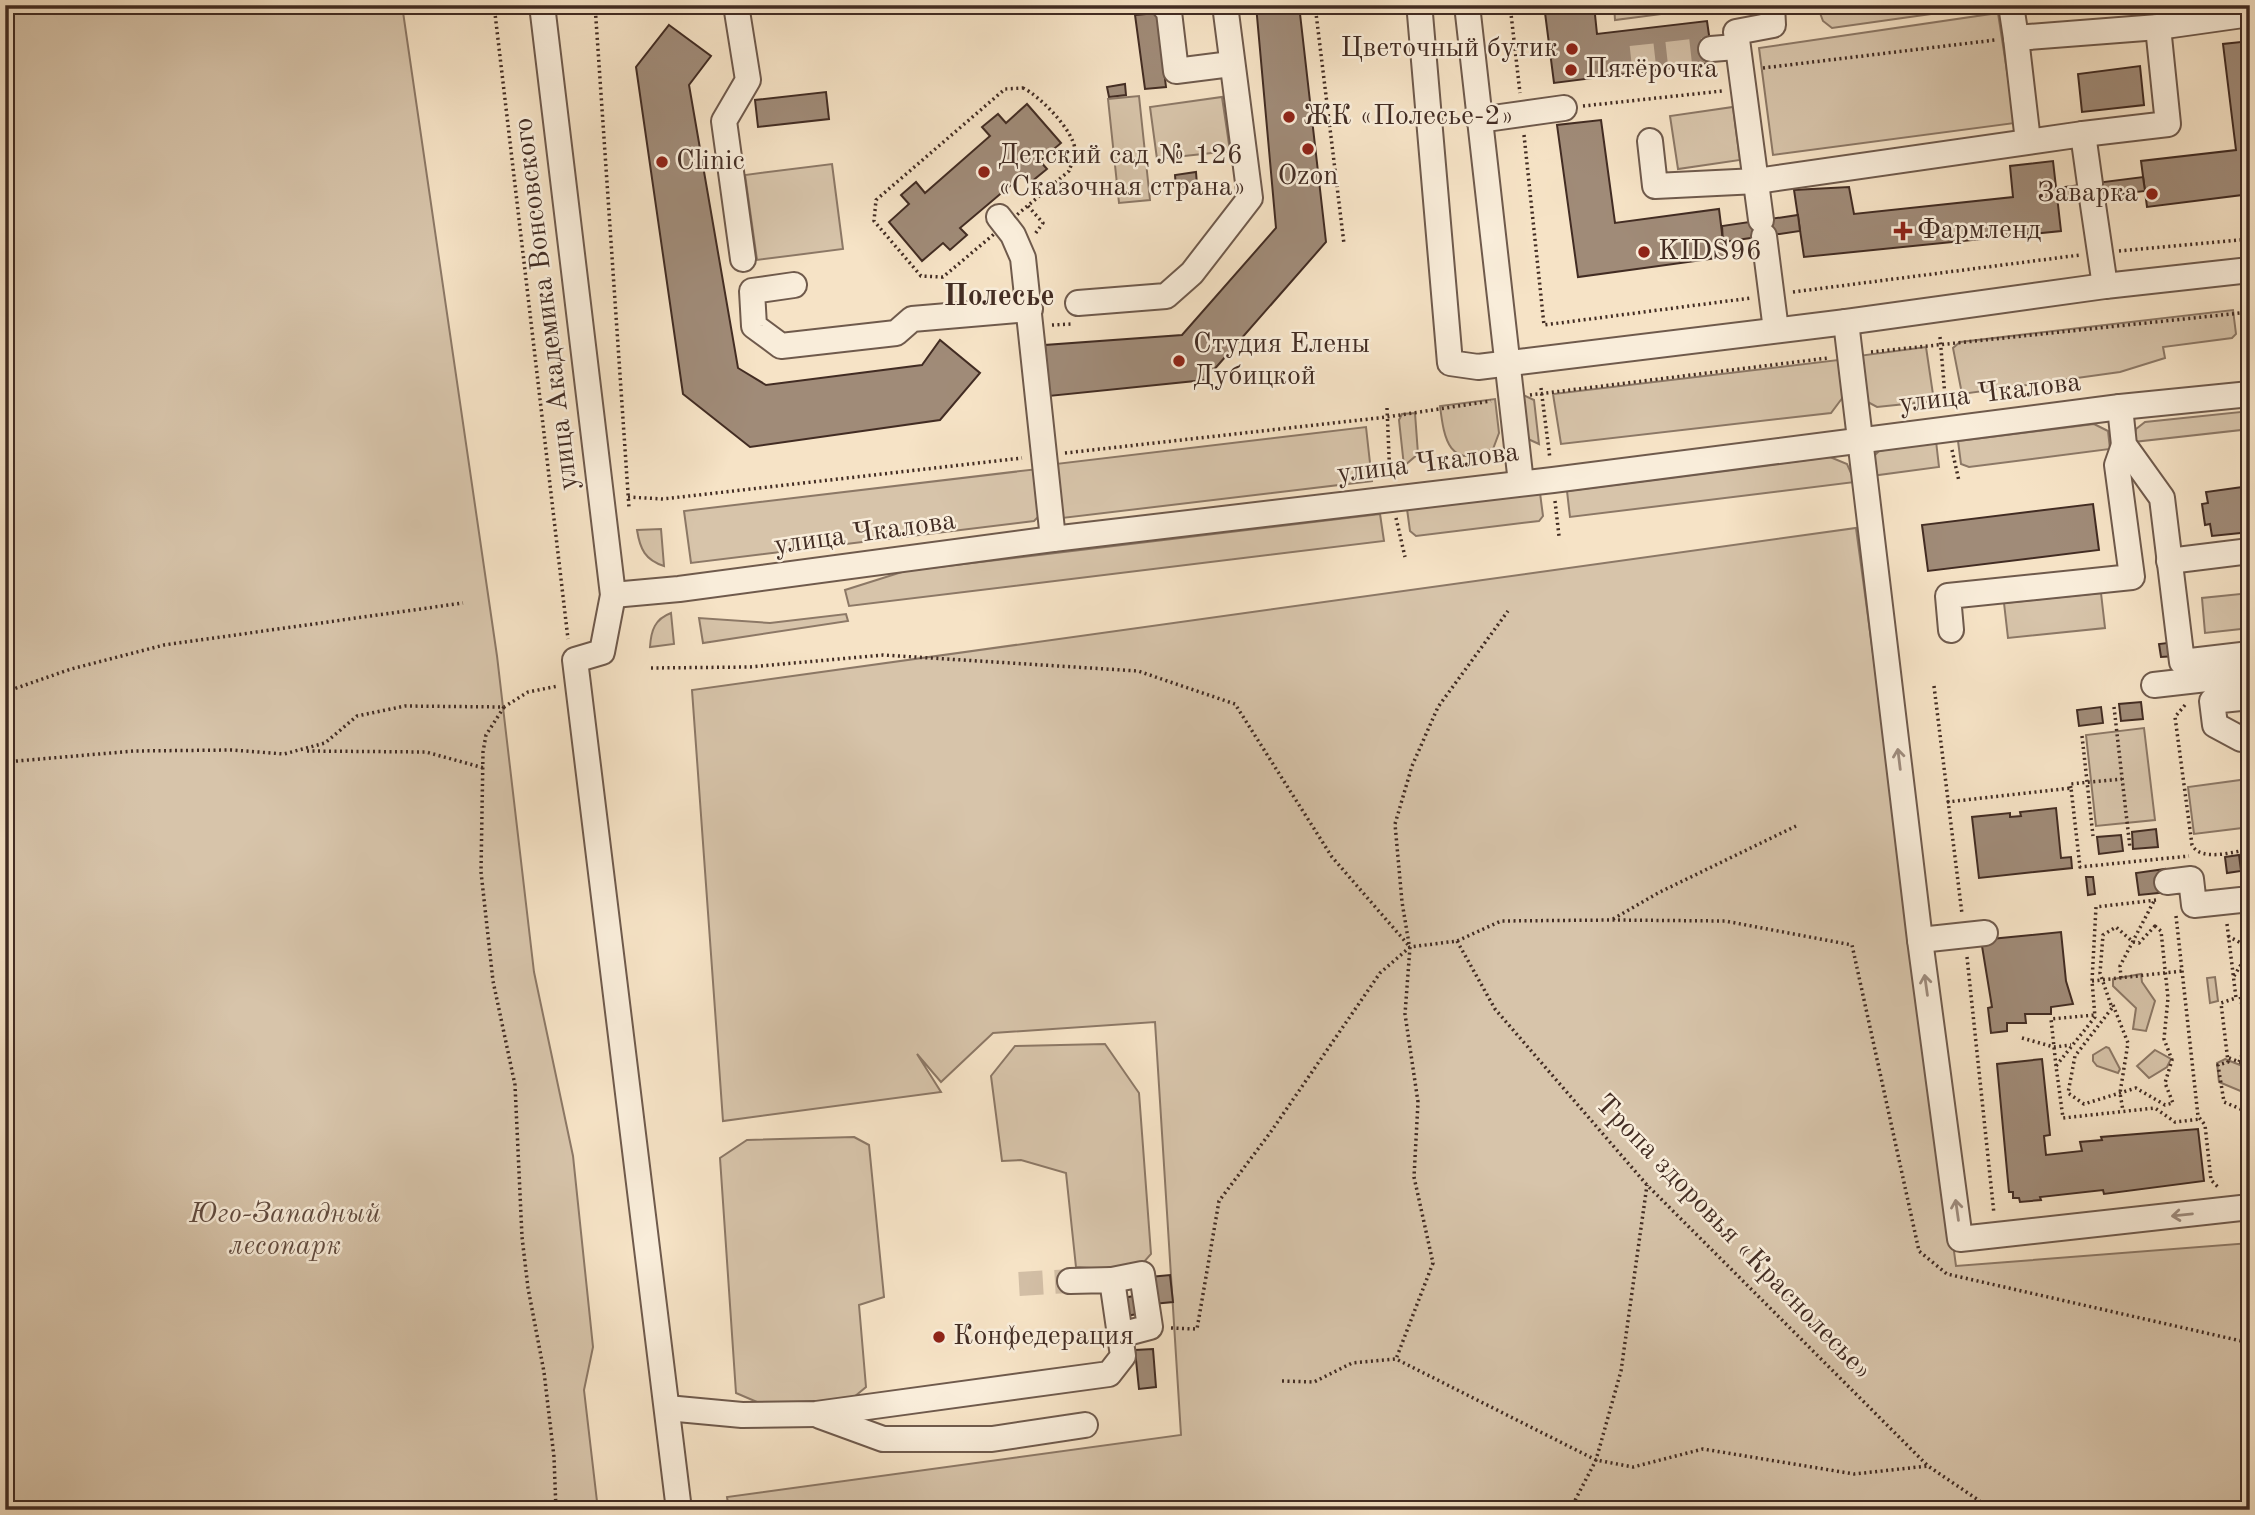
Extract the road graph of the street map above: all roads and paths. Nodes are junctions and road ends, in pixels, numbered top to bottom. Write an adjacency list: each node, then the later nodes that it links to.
1 (494, 5): 53 (path)
2 (542, 5): 49 (street, улица Академика Вонсовского)
3 (595, 5): 44 (path)
4 (736, 5): 25 (street)
5 (1225, 5): 15 (street)
6 (1315, 5): 24 (path)
7 (1467, 5): 18 (street)
8 (1772, 5): 16 (street)
9 (2011, 5): 14 (street)
10 (1154, 8): 15 (street)
11 (1420, 13): 36 (street)
12 (2250, 14): 13 (street)
13 (2158, 27): 14 (street); 19 (street)
14 (2006, 39): 16 (path); 21 (street)
15 (1231, 64): 31 (street)
16 (1741, 89): 17 (path); 22 (street)
17 (1564, 108): 18 (street)
18 (1479, 120): 36 (street)
19 (2083, 134): 21 (street); 28 (street)
20 (1650, 141): 22 (street)
21 (2028, 141): 22 (street)
22 (1757, 181): 34 (street)
23 (1002, 221): 23 (path); 29 (street)
24 (1344, 244)
25 (743, 259)
26 (2250, 270): 28 (street)
27 (794, 285): 29 (street)
28 (2105, 286): 32 (street)
29 (1030, 309): 42 (street)
30 (2250, 312): 35 (path)
31 (1077, 313): 33 (path)
32 (1846, 322): 34 (street); 35 (street)
33 (1049, 325)
34 (1776, 330): 36 (street)
35 (1851, 355): 38 (path); 40 (street)
36 (1509, 362): 38 (street)
37 (2250, 394): 39 (street, улица Чкалова)
38 (1513, 398): 42 (path); 43 (street)
39 (2120, 407): 40 (street, улица Чкалова); 41 (street)
40 (1862, 440): 43 (street, улица Чкалова); 85 (street, one-way to 40)
41 (2124, 445): 48 (street); 52 (street)
42 (1044, 455): 44 (path); 46 (street)
43 (1521, 483): 46 (street, улица Чкалова)
44 (628, 497): 45 (path)
45 (629, 508)
46 (1053, 539): 49 (street, улица Чкалова)
47 (2250, 551): 48 (street)
48 (2169, 561): 54 (street)
49 (613, 595): 118 (street, улица Академика Вонсовского)
50 (463, 603): 59 (path)
51 (1508, 611): 88 (path)
52 (1951, 630)
53 (569, 649)
54 (2250, 654)
55 (651, 668): 88 (path)
56 (2250, 674): 58 (street)
57 (570, 685): 62 (path)
58 (2154, 685)
59 (5, 692)
60 (2250, 696): 65 (street)
61 (2190, 703): 77 (path)
62 (504, 707): 66 (path); 68 (path)
63 (2114, 707): 70 (path)
64 (2082, 736): 71 (path)
65 (2247, 746): 69 (path)
66 (304, 751): 67 (path); 68 (path)
67 (5, 762)
68 (484, 768): 123 (path)
69 (2250, 772)
70 (2122, 779): 71 (path); 76 (path)
71 (2087, 783): 72 (path); 75 (path)
72 (2071, 788): 73 (path); 78 (path)
73 (1947, 802)
74 (1796, 826): 82 (path)
75 (2093, 836)
76 (2130, 848)
77 (2250, 849)
78 (2169, 890): 81 (street); 87 (path); 95 (path)
79 (2250, 899): 80 (street)
80 (2224, 901): 81 (street); 84 (path)
81 (2194, 905): 90 (path)
82 (1612, 920): 86 (path); 115 (path)
83 (1985, 933): 85 (street)
84 (2228, 936): 89 (path); 93 (path)
85 (1920, 940): 112 (street, one-way to 85)
86 (1457, 941): 88 (path); 111 (path, Тропа здоровья «Краснолесье»)
87 (2133, 943): 91 (path); 92 (path); 94 (path)
88 (1410, 947): 114 (path); 116 (path)
89 (2250, 949): 93 (path)
90 (2182, 971): 91 (path); 110 (path)
91 (2165, 973): 92 (path); 107 (path)
92 (2121, 978): 94 (path)
93 (2233, 978): 96 (path)
94 (2103, 980): 95 (path); 98 (path)
95 (2092, 981): 99 (path)
96 (2238, 995): 97 (path); 103 (path); 104 (path)
97 (2250, 999)
98 (2112, 1004): 107 (path); 107 (path)
99 (2095, 1015): 101 (path); 102 (path)
100 (2022, 1038): 102 (path)
101 (2073, 1045): 102 (path); 105 (path)
102 (2054, 1047): 105 (path)
103 (2228, 1057): 104 (path); 109 (path)
104 (2239, 1062): 106 (path)
105 (2056, 1066): 108 (path)
106 (2250, 1066)
107 (2120, 1093): 108 (path)
108 (2123, 1111): 110 (path)
109 (2250, 1113)
110 (2201, 1119): 112 (path)
111 (1647, 1185): 121 (path); 122 (path, Тропа здоровья «Краснолесье»)
112 (2246, 1208)
113 (1070, 1282): 119 (street)
114 (1197, 1329)
115 (2250, 1343)
116 (1396, 1359): 117 (path); 121 (path)
117 (1282, 1381)
118 (667, 1409): 119 (street); 124 (street)
119 (816, 1414): 120 (street)
120 (1085, 1425)
121 (1596, 1460): 122 (path); 125 (path)
122 (1928, 1466): 126 (path, Тропа здоровья «Краснолесье»)
123 (556, 1510)
124 (679, 1510)
125 (1570, 1510)
126 (1993, 1510)

